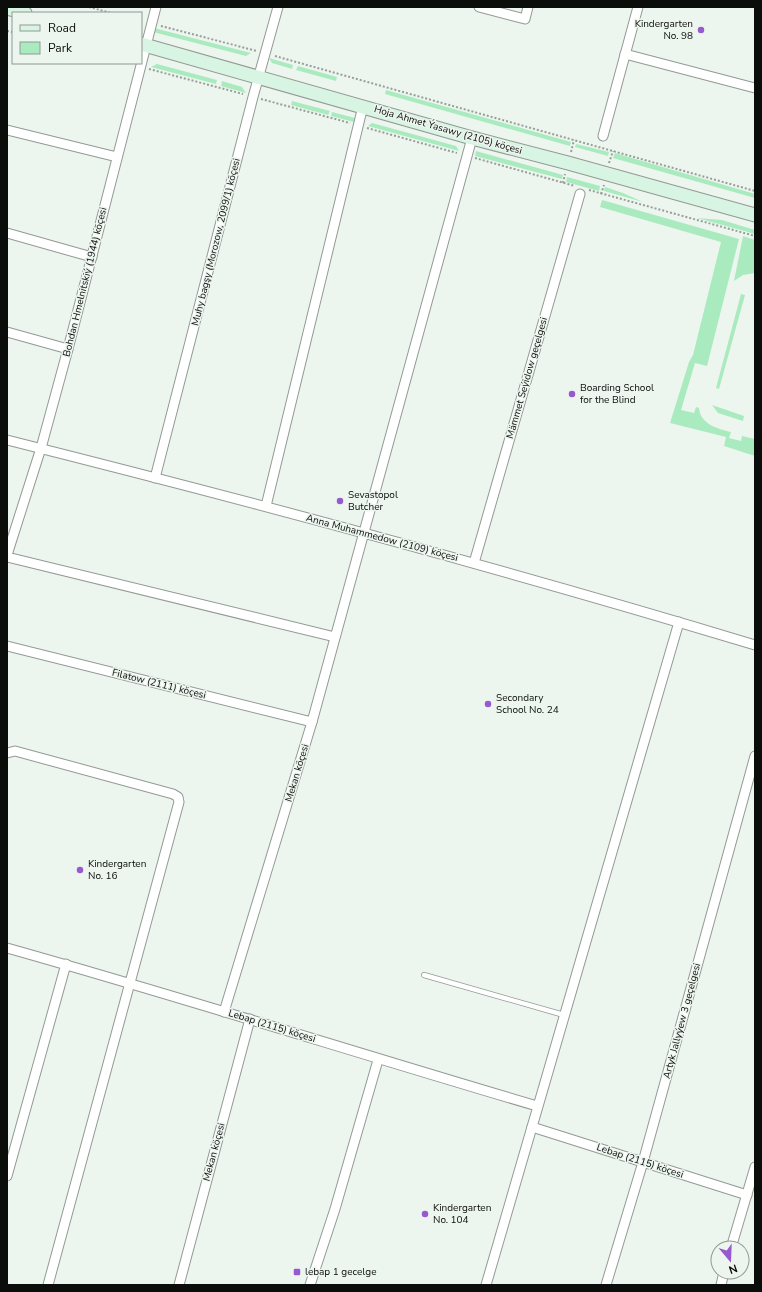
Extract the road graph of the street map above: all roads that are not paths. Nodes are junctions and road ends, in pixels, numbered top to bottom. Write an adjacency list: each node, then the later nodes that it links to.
1 (156, 7): 8 (street, Bohdan Hmelnitskiý (1944) köçesi)
2 (278, 7): 12 (street, Muhy bagşy (Morozow, 2099/1) köçesi)
3 (479, 7): 4 (street)
4 (528, 7)
5 (638, 7): 9 (street)
6 (7, 8): 7 (street)
7 (21, 12)
8 (144, 45): 10 (street, Bohdan Hmelnitskiý (1944) köçesi); 12 (street, Hoja Ahmet Ýasawy (2105) köçesi)
9 (625, 54): 13 (street); 16 (street)
10 (142, 60)
11 (141, 64): 18 (street, Bohdan Hmelnitskiý (1944) köçesi)
12 (258, 77): 14 (street, Hoja Ahmet Ýasawy (2105) köçesi); 27 (street, Muhy bagşy (Morozow, 2099/1) köçesi)
13 (755, 88)
14 (363, 106): 17 (street, Hoja Ahmet Ýasawy (2105) köçesi); 28 (street)
15 (7, 130): 18 (street)
16 (603, 136)
17 (472, 138): 20 (street, Hoja Ahmet Ýasawy (2105) köçesi); 29 (street, Mekan köçesi)
18 (117, 157): 22 (street, Bohdan Hmelnitskiý (1944) köçesi)
19 (580, 194): 31 (street, Mämmet Seýidow geçelgesi)
20 (755, 215)
21 (7, 233): 22 (street)
22 (92, 257): 24 (street, Bohdan Hmelnitskiý (1944) köçesi)
23 (7, 332): 24 (street)
24 (68, 349): 26 (street, Bohdan Hmelnitskiý (1944) köçesi)
25 (7, 440): 26 (street, Anna Muhammedow (2109) köçesi)
26 (41, 448): 27 (street, Anna Muhammedow (2109) köçesi); 30 (street, Bohdan Hmelnitskiý (1944) köçesi)
27 (155, 478): 28 (street, Anna Muhammedow (2109) köçesi)
28 (266, 506): 29 (street, Anna Muhammedow (2109) köçesi)
29 (364, 532): 31 (street, Anna Muhammedow (2109) köçesi); 33 (street, Mekan köçesi)
30 (7, 556): 33 (street)
31 (474, 563): 32 (street, Anna Muhammedow (2109) köçesi)
32 (679, 622): 34 (street, Anna Muhammedow (2109) köçesi); 44 (street)
33 (335, 637): 36 (street, Mekan köçesi)
34 (755, 645)
35 (7, 646): 36 (street, Filatow (2111) köçesi)
36 (312, 722): 43 (street, Mekan köçesi)
37 (7, 753): 42 (street)
38 (755, 756): 49 (street, Artyk Jallyýew 3 geçelgesi)
39 (7, 948): 40 (street, Lebap (2115) köçesi)
40 (66, 964): 42 (street, Lebap (2115) köçesi); 51 (street)
41 (424, 976): 44 (lane)
42 (130, 982): 43 (street, Lebap (2115) köçesi); 54 (street)
43 (224, 1012): 45 (street, Lebap (2115) köçesi)
44 (564, 1015): 47 (street)
45 (250, 1019): 46 (street, Lebap (2115) köçesi); 55 (street, Mekan köçesi)
46 (378, 1060): 47 (street, Lebap (2115) köçesi); 56 (street)
47 (537, 1106): 48 (street)
48 (532, 1127): 49 (street, Lebap (2115) köçesi); 57 (street)
49 (643, 1162): 52 (street, Lebap (2115) köçesi); 58 (street, Artyk Jallyýew 3 geçelgesi)
50 (755, 1168): 52 (street)
51 (7, 1176)
52 (747, 1195): 53 (street)
53 (733, 1240)
54 (48, 1285)
55 (179, 1285)
56 (310, 1285)
57 (486, 1285)
58 (606, 1285)

